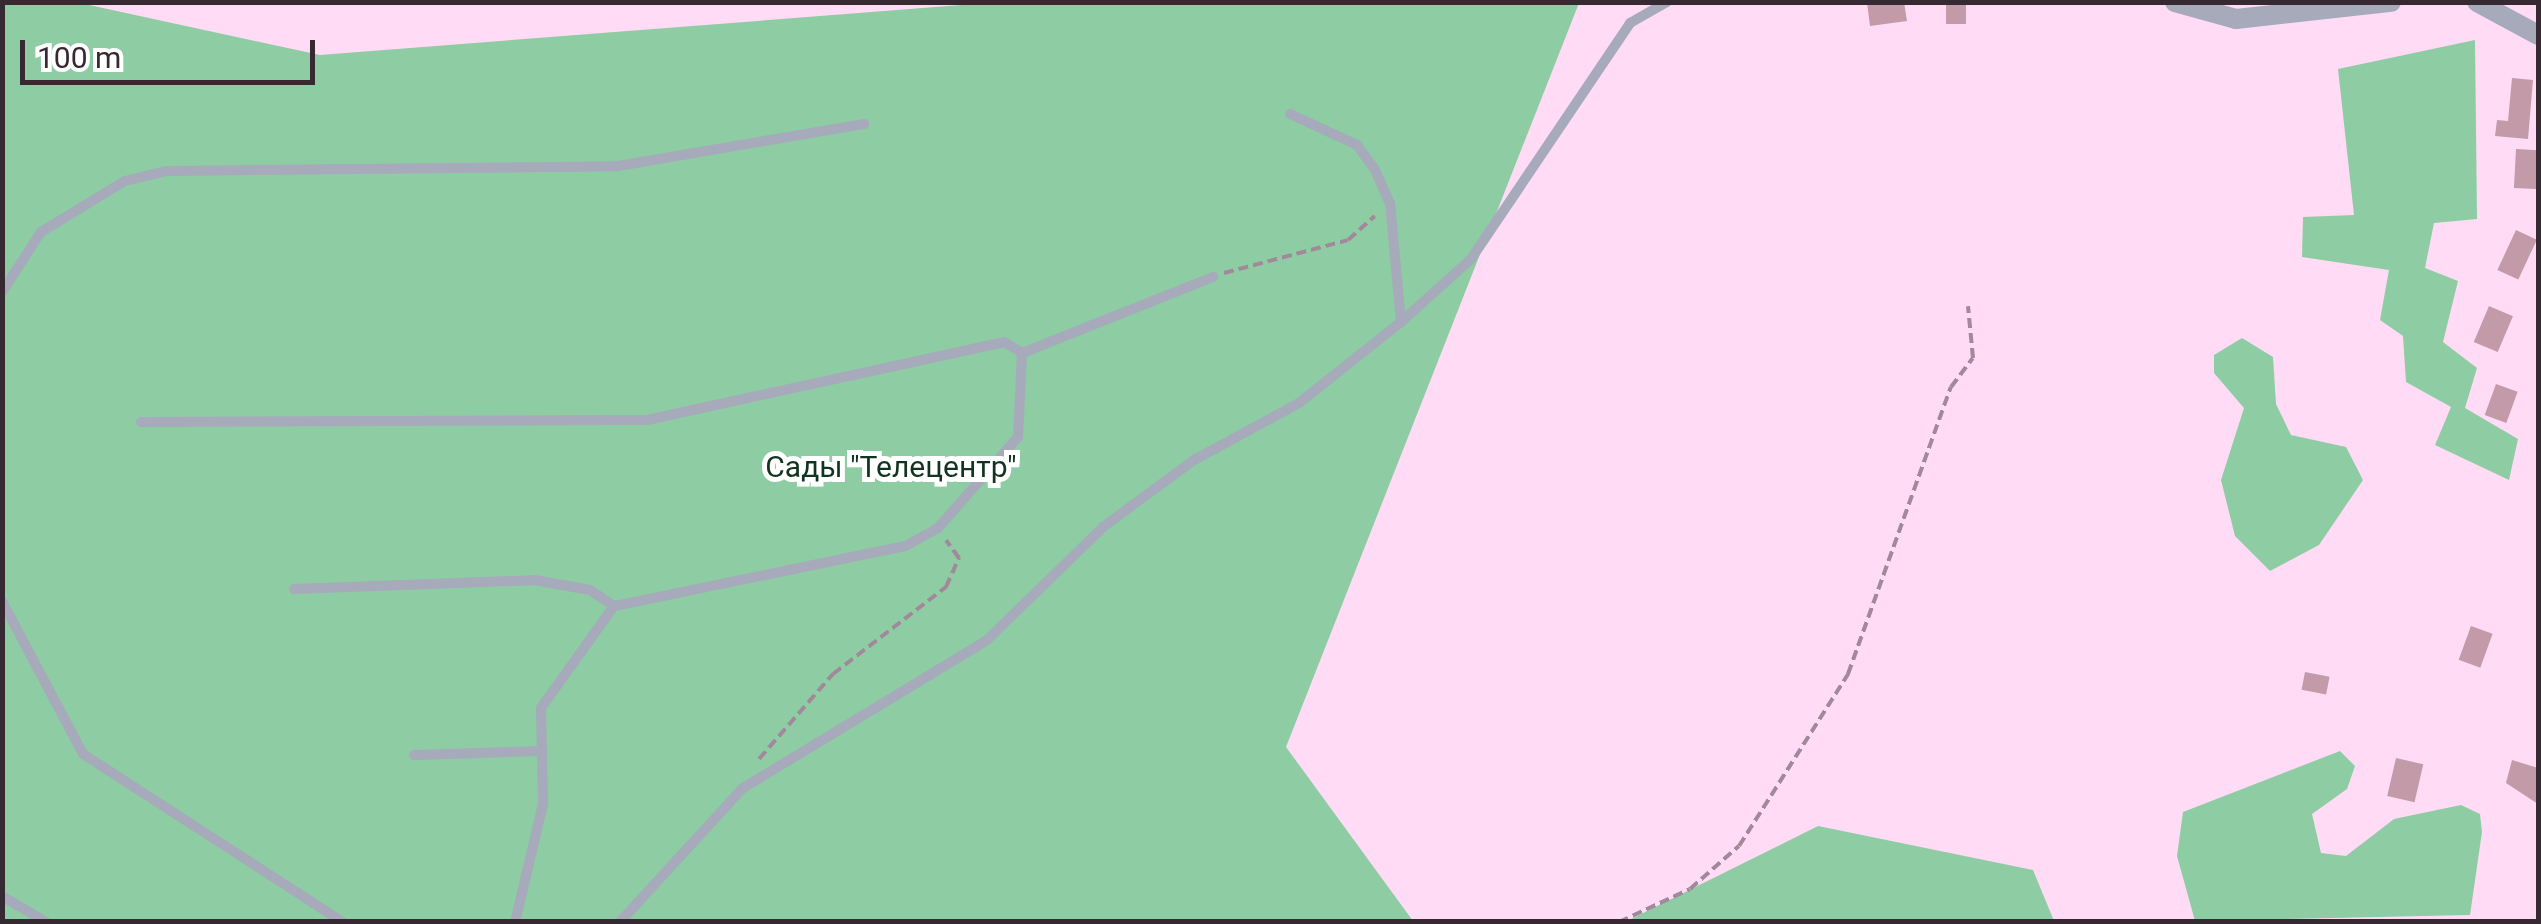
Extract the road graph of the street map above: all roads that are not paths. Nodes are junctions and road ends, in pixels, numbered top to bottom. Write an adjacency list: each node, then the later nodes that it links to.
1 (1666, 2): 10 (lane)
2 (2175, 2): 3 (street)
3 (2391, 2)
4 (2476, 2): 5 (street)
5 (2538, 35)
6 (1290, 114): 10 (lane)
7 (864, 124): 9 (lane)
8 (1213, 277): 11 (lane)
9 (2, 292)
10 (1400, 322): 22 (lane)
11 (1022, 353): 12 (lane); 15 (lane)
12 (141, 422)
13 (294, 590): 15 (lane)
14 (2, 600): 20 (lane)
15 (614, 606): 16 (lane)
16 (542, 751): 17 (lane); 21 (lane)
17 (414, 754)
18 (2, 896): 19 (lane)
19 (46, 922)
20 (343, 922)
21 (515, 922)
22 (620, 922)

